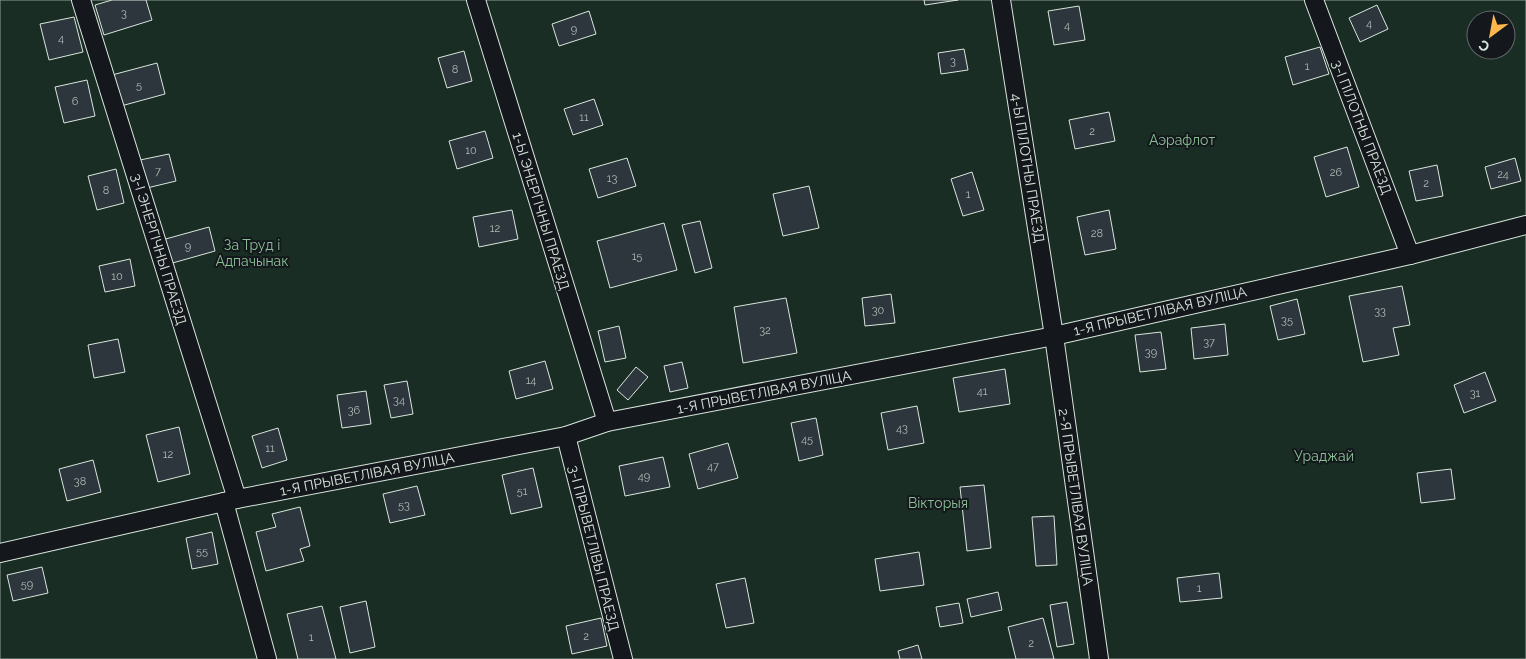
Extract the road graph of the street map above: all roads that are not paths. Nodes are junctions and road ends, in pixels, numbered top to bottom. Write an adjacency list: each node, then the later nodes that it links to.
1 (82, 0): 10 (lane, 3-І ЭНЕРГІЧНЫ ПРАЕЗД)
2 (476, 0): 8 (lane, 1-Ы ЭНЕРГІЧНЫ ПРАЕЗД)
3 (1001, 0): 7 (lane, 4-Ы ПІЛОТНЫ ПРАЕЗД)
4 (1314, 0): 6 (lane, 3-І ПІЛОТНЫ ПРАЕЗД)
5 (1526, 225): 6 (lane, 1-Я ПРЫВЕТЛІВАЯ ВУЛІЦА)
6 (1410, 255): 7 (lane, 1-Я ПРЫВЕТЛІВАЯ ВУЛІЦА)
7 (1054, 336): 8 (lane, 1-Я ПРЫВЕТЛІВАЯ ВУЛІЦА); 14 (lane, 2-Я ПРЫВЕТЛІВАЯ ВУЛІЦА)
8 (607, 422): 9 (lane, 1-Я ПРЫВЕТЛІВАЯ ВУЛІЦА)
9 (566, 436): 10 (lane, 1-Я ПРЫВЕТЛІВАЯ ВУЛІЦА); 13 (lane, 3-І ПРЫВЕТЛІВЫ ПРАЕЗД)
10 (230, 500): 11 (lane, 1-Я ПРЫВЕТЛІВАЯ ВУЛІЦА); 12 (lane, 3-І ЭНЕРГІЧНЫ ПРАЕЗД)
11 (0, 553)
12 (268, 659)
13 (623, 659)
14 (1099, 659)

